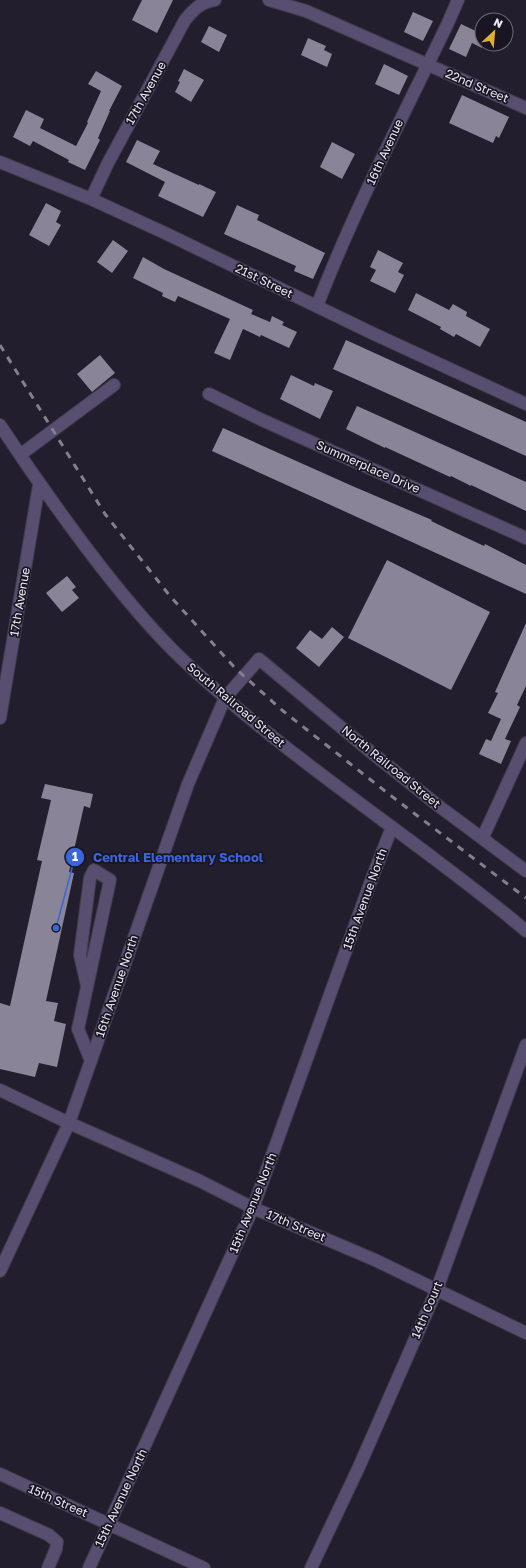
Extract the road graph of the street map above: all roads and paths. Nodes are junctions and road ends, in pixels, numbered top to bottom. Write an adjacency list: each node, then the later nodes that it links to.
1 (215, 0): 7 (street, 17th Avenue)
2 (269, 0): 4 (street)
3 (458, 0): 4 (street, 16th Avenue)
4 (428, 65): 5 (street, 22nd Street); 8 (street, 16th Avenue)
5 (526, 108)
6 (0, 162): 7 (street, 21st Street)
7 (91, 199): 8 (street, 21st Street)
8 (317, 306): 11 (street, 21st Street)
9 (114, 385): 13 (street)
10 (210, 394): 15 (street, Summerplace Drive)
11 (526, 404)
12 (0, 425): 13 (street, South Railroad Street)
13 (20, 455): 14 (street, South Railroad Street)
14 (39, 485): 16 (street, South Railroad Street); 17 (street, 17th Avenue)
15 (526, 538)
16 (225, 698): 19 (street, South Railroad Street); 20 (street, North Railroad Street); 25 (street, 16th Avenue North)
17 (0, 718)
18 (526, 743): 20 (street)
19 (392, 827): 22 (street, South Railroad Street); 28 (street, 15th Avenue North)
20 (483, 838): 21 (street, North Railroad Street)
21 (526, 871)
22 (526, 931)
23 (87, 986): 23 (street); 25 (street)
24 (526, 1046): 30 (street, 14th Court)
25 (91, 1061): 27 (street, 16th Avenue North)
26 (0, 1090): 27 (street, 17th Street)
27 (69, 1123): 28 (street, 17th Street); 29 (street, 16th Avenue North)
28 (253, 1208): 30 (street, 17th Street); 34 (street, 15th Avenue North)
29 (0, 1271)
30 (437, 1289): 31 (street, 17th Street); 38 (street, 14th Court)
31 (526, 1333)
32 (0, 1474): 34 (street, 15th Street)
33 (0, 1513): 35 (street)
34 (109, 1524): 36 (street, 15th Avenue North); 37 (street, 15th Street)
35 (48, 1568)
36 (89, 1568)
37 (204, 1568)
38 (311, 1568)

